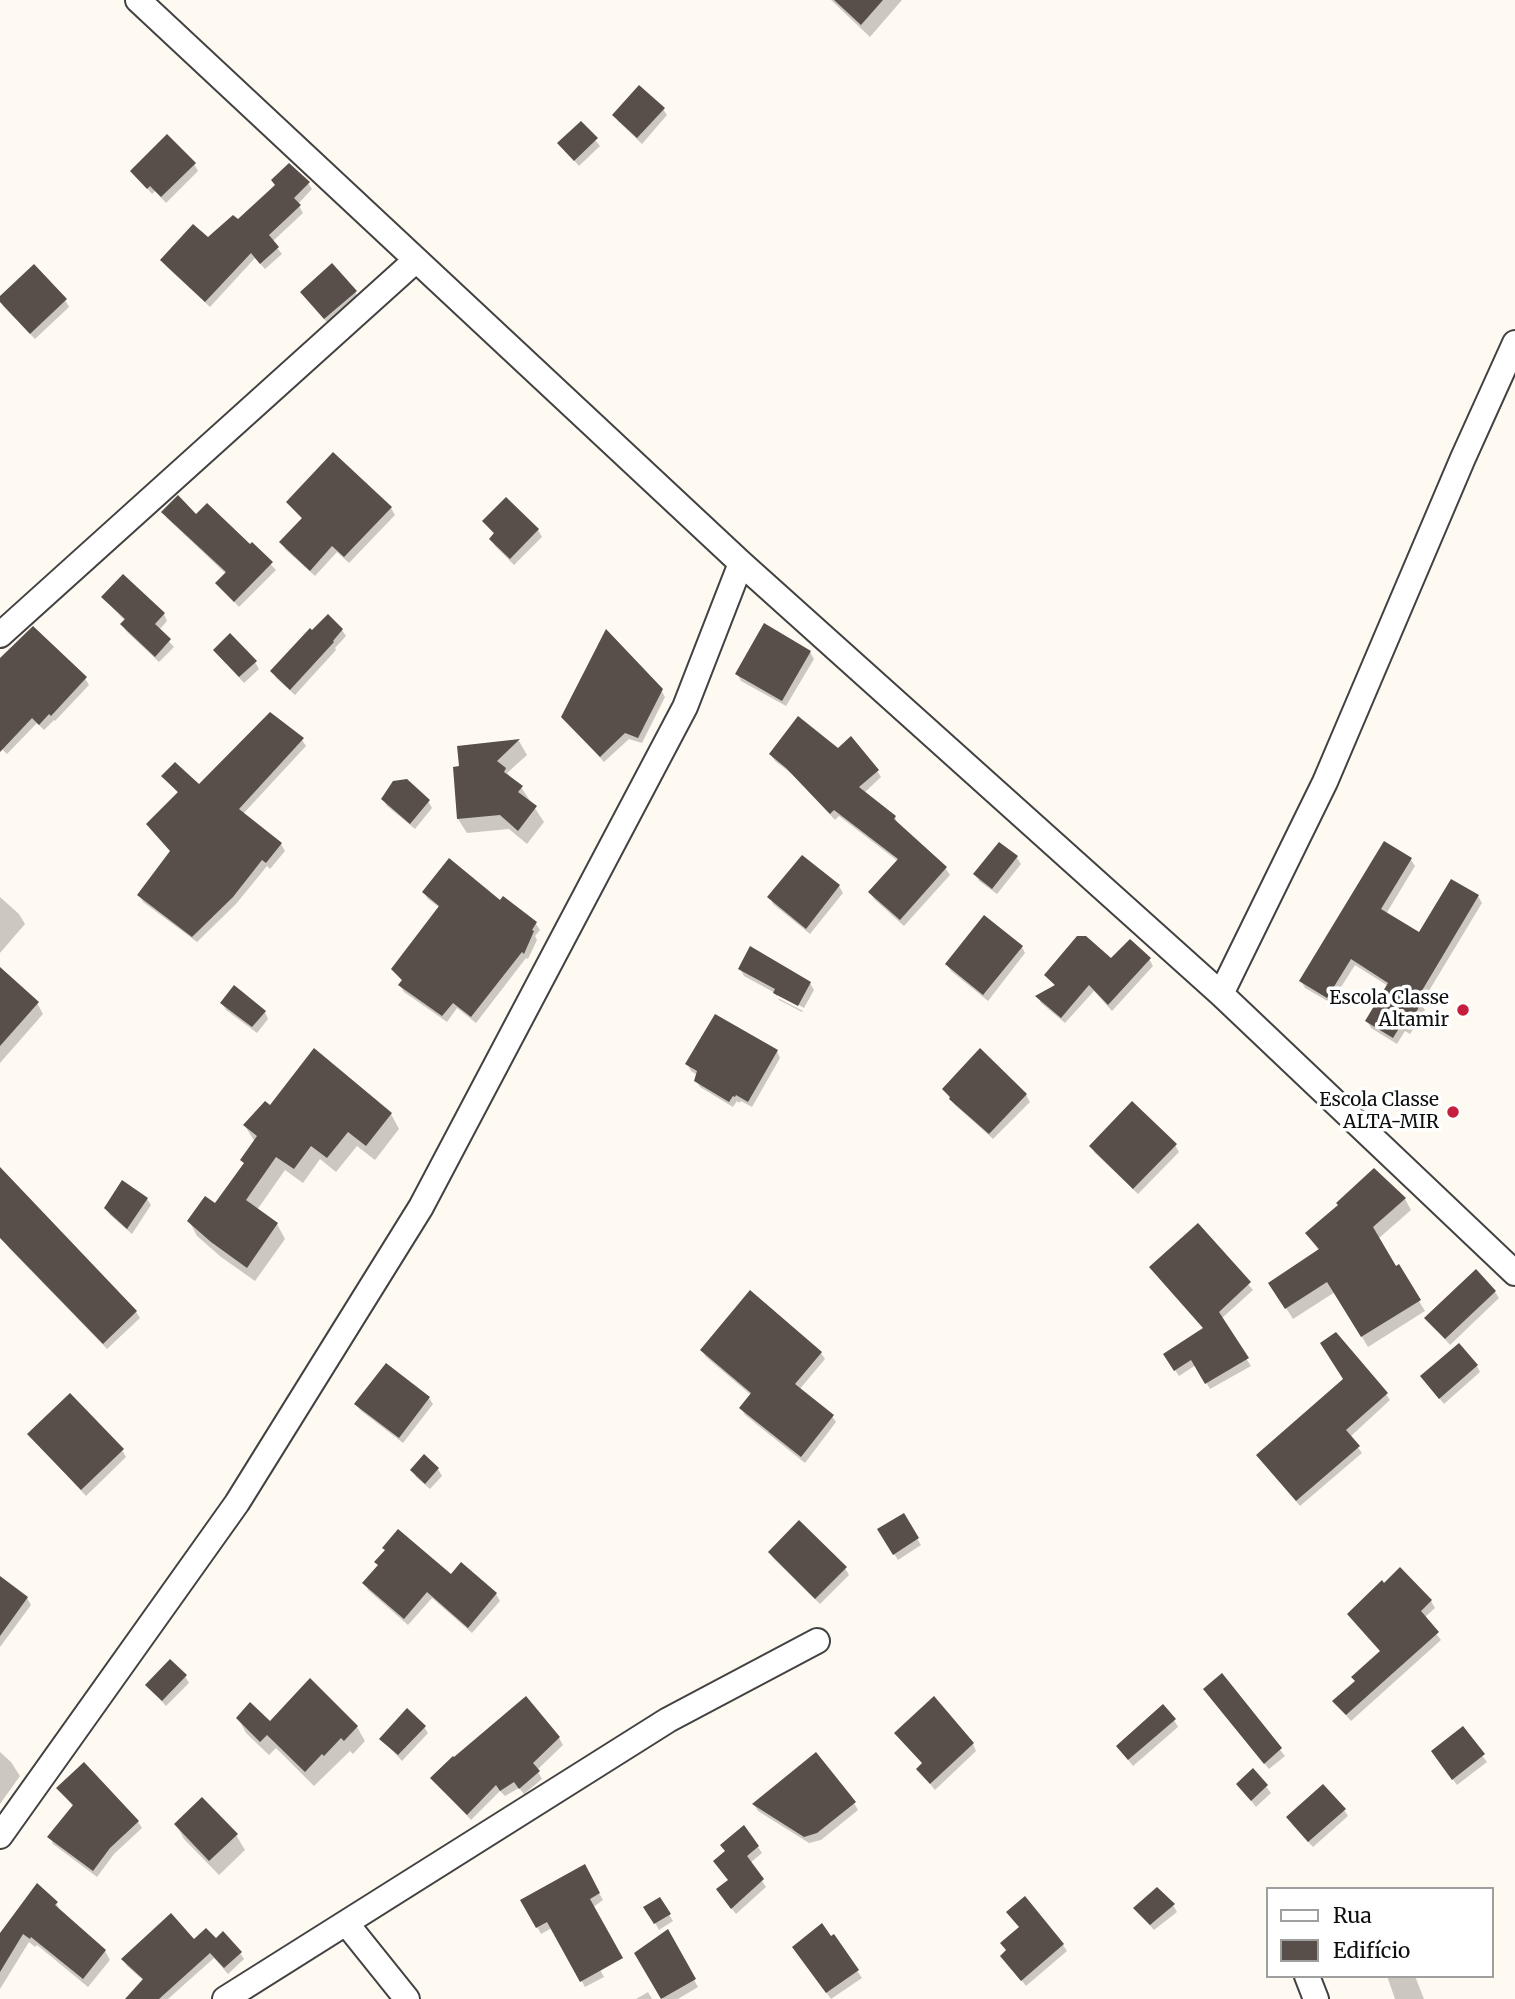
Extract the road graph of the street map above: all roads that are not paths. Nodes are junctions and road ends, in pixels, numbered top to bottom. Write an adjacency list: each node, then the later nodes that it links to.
1 (138, 0): 2 (street)
2 (416, 260): 4 (street); 5 (street)
3 (1515, 343): 6 (street)
4 (741, 563): 6 (street); 9 (street)
5 (0, 635)
6 (1222, 994): 7 (street)
7 (1515, 1273)
8 (817, 1641): 10 (street)
9 (0, 1836)
10 (346, 1923): 12 (street); 13 (street)
11 (1308, 1978): 14 (street)
12 (225, 1999)
13 (407, 1999)
14 (1316, 1999)

